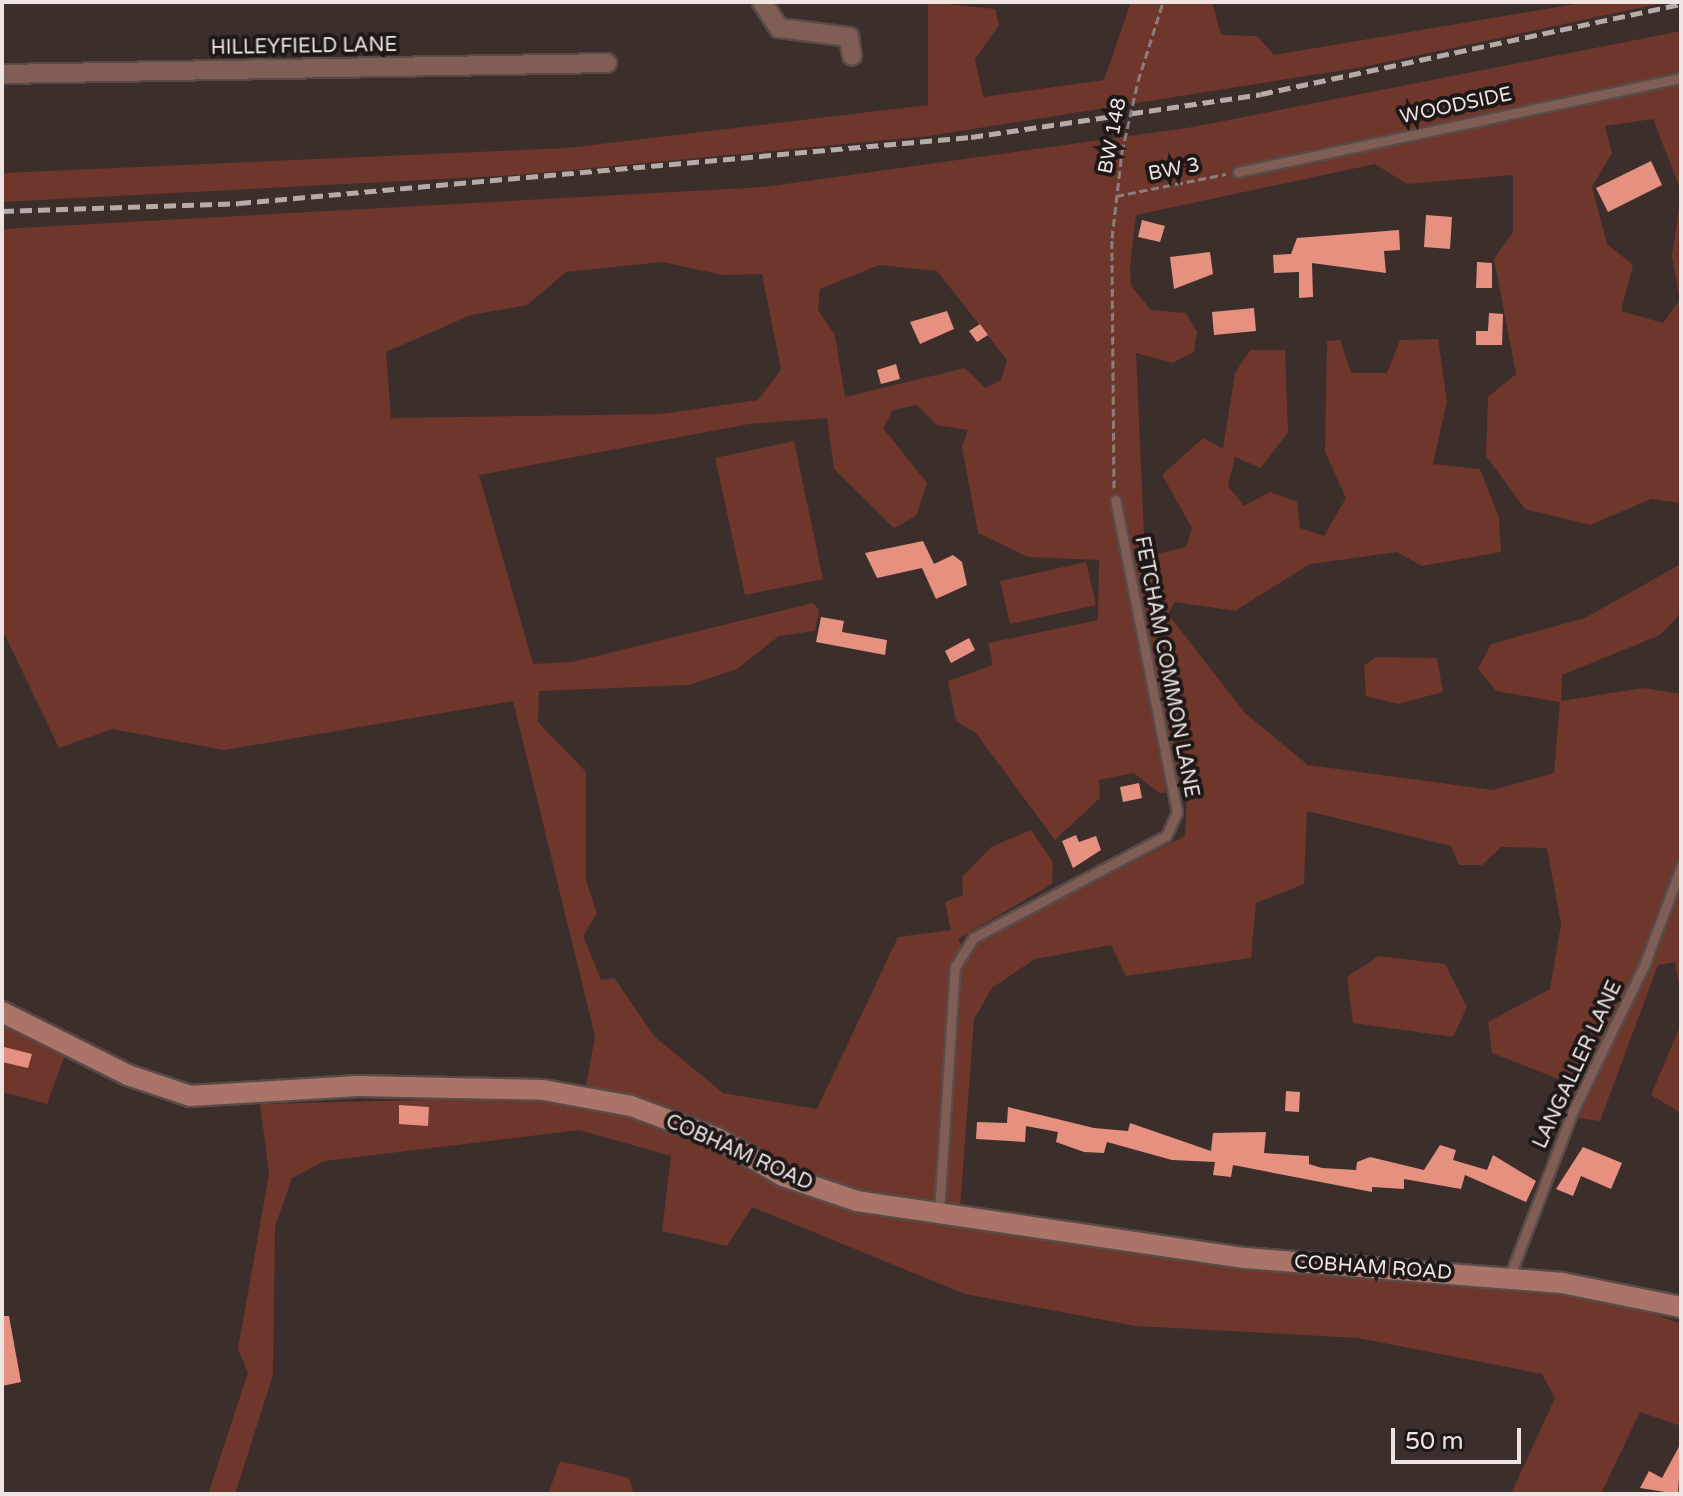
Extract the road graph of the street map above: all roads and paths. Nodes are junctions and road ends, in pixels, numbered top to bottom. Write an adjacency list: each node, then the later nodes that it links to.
1 (762, 2): 3 (street)
2 (1163, 2): 8 (path, BW 148, bridge)
3 (852, 56)
4 (607, 63): 5 (street, HILLEYFIELD LANE)
5 (4, 72)
6 (1681, 78): 7 (lane, WOODSIDE)
7 (1238, 172): 8 (path, BW 3)
8 (1116, 196): 9 (path)
9 (1115, 500): 12 (lane, FETCHAM COMMON LANE)
10 (1681, 867): 13 (lane, LANGALLER LANE)
11 (2, 1012): 12 (street, COBHAM ROAD)
12 (939, 1212): 13 (street, COBHAM ROAD)
13 (1509, 1278): 14 (street, COBHAM ROAD)
14 (1681, 1307)

